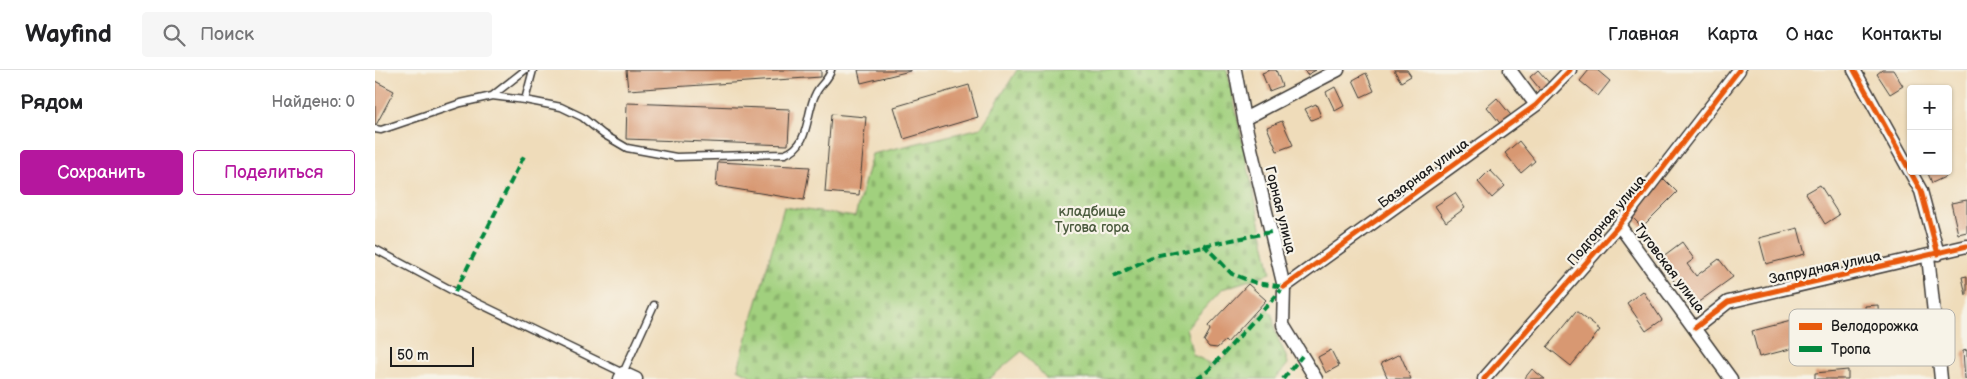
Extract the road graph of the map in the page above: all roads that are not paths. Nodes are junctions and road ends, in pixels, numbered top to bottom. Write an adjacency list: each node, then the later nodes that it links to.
1 (525, 70): 10 (lane)
2 (533, 70): 11 (lane)
3 (831, 70): 11 (lane)
4 (1235, 70): 13 (street, Горная улица)
5 (1338, 70): 13 (street)
6 (1510, 70): 12 (street)
7 (1570, 70): 12 (street, Базарная улица)
8 (1739, 70): 15 (street, Подгорная улица)
9 (1854, 70): 18 (street)
10 (492, 96): 11 (lane); 14 (lane)
11 (525, 100)
12 (1536, 105): 19 (street, Базарная улица)
13 (1244, 119): 19 (street, Горная улица)
14 (375, 129)
15 (1619, 225): 22 (street, Туговская улица); 27 (street, Подгорная улица)
16 (1967, 246): 18 (street, Запрудная улица)
17 (375, 250): 24 (lane)
18 (1933, 255): 21 (street); 22 (street, Запрудная улица)
19 (1284, 287): 26 (street, Горная улица)
20 (654, 305): 24 (lane)
21 (1936, 309)
22 (1695, 328): 28 (street, Туговская улица)
23 (1940, 366): 29 (street)
24 (621, 376): 25 (street)
25 (636, 379)
26 (1316, 379)
27 (1484, 379)
28 (1731, 379)
29 (1941, 379)

